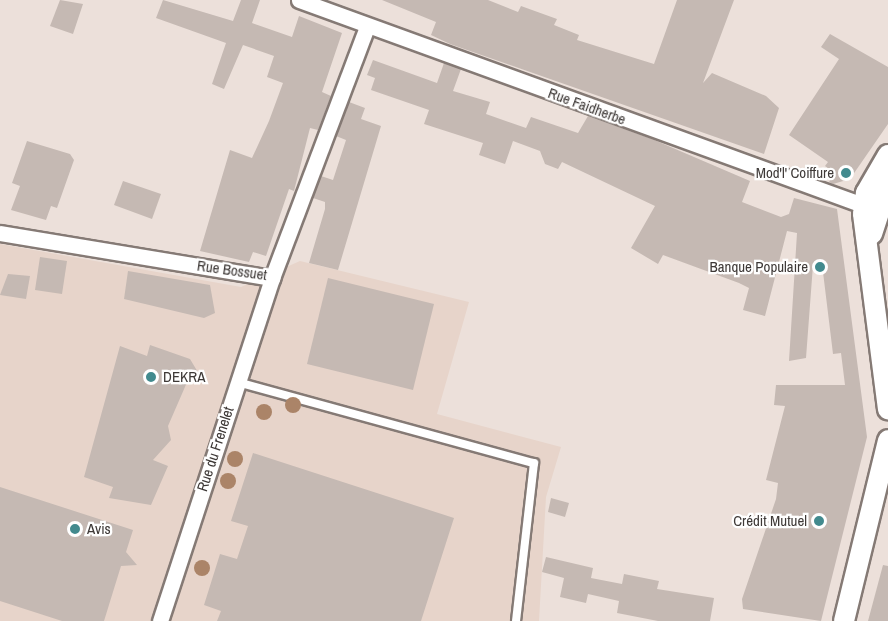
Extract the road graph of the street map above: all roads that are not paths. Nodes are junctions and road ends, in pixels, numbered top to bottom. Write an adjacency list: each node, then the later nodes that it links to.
1 (299, 0): 2 (street, Rue Faidherbe)
2 (367, 27): 5 (street, Rue Faidherbe); 7 (street, Rue Bossuet)
3 (888, 154): 5 (street)
4 (888, 185): 5 (street)
5 (870, 207): 9 (street)
6 (0, 233): 7 (street, Rue Bossuet)
7 (273, 278): 8 (street, Rue du Frenelet)
8 (237, 382): 11 (street, Rue du Frenelet); 12 (lane)
9 (888, 409)
10 (888, 441): 13 (street)
11 (160, 621)
12 (516, 621)
13 (844, 621)

